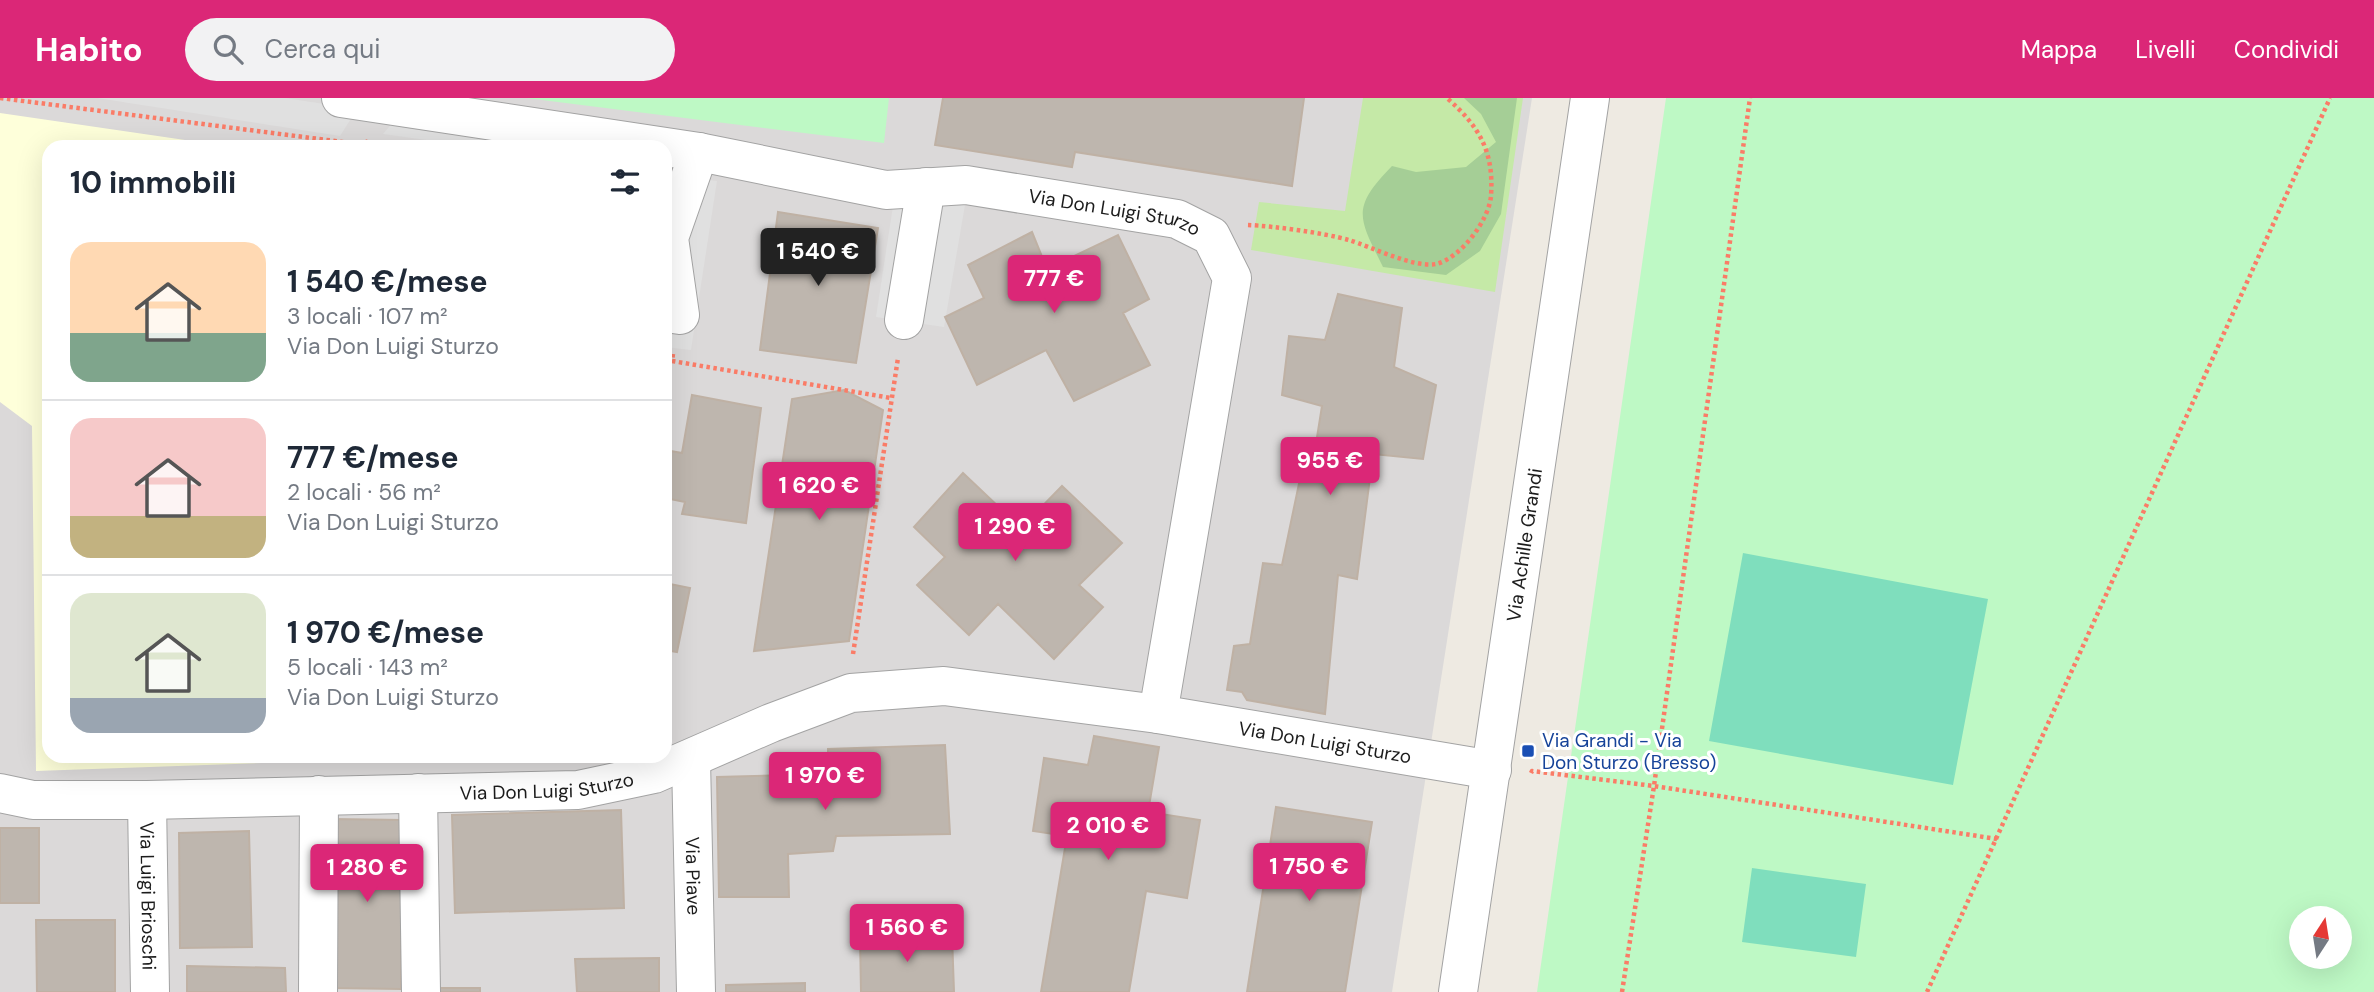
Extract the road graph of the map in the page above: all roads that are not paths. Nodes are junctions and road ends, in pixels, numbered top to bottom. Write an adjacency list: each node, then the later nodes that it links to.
1 (1590, 98): 11 (street, Via Achille Grandi)
2 (359, 101): 3 (street, Via Don Luigi Sturzo)
3 (619, 140)
4 (672, 148): 5 (street, Via Don Luigi Sturzo)
5 (699, 152): 6 (street, Via Don Luigi Sturzo); 7 (street)
6 (926, 187): 8 (street); 9 (street, Via Don Luigi Sturzo)
7 (672, 225)
8 (904, 320)
9 (1158, 714): 10 (street, Via Don Luigi Sturzo); 11 (street, Via Don Luigi Sturzo)
10 (691, 760): 13 (street, Via Don Luigi Sturzo); 19 (street, Via Piave)
11 (1492, 770): 20 (street, Via Achille Grandi)
12 (0, 793): 15 (street, Via Don Luigi Sturzo)
13 (418, 793): 14 (street, Via Don Luigi Sturzo); 18 (street)
14 (319, 795): 15 (street, Via Don Luigi Sturzo); 17 (street)
15 (147, 800): 16 (street, Via Luigi Brioschi)
16 (150, 992)
17 (318, 992)
18 (421, 992)
19 (696, 992)
20 (1458, 992)

